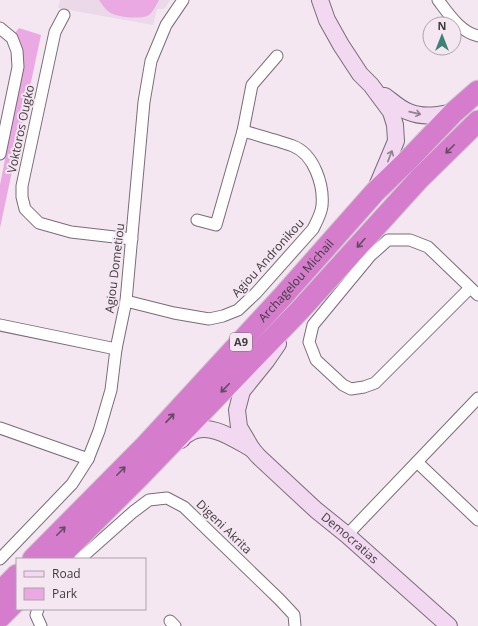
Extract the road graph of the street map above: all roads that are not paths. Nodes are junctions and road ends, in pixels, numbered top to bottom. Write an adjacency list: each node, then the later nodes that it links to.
1 (183, 0): 17 (street, Agiou Dometiou)
2 (320, 0): 8 (street)
3 (438, 0): 6 (street)
4 (64, 14): 17 (street, Voktoros Ougko)
5 (0, 28): 11 (street)
6 (478, 36)
7 (277, 56): 13 (street)
8 (371, 85): 10 (street, one-way to 10); 15 (street, one-way to 8)
9 (478, 92): 10 (highway, Archagelou Michail / A9)
10 (454, 112): 15 (highway, Archagelou Michail / A9)
11 (3, 119): 14 (street)
12 (478, 121): 20 (highway, Archagelou Michail / A9, one-way to 20)
13 (243, 131): 16 (street); 19 (street, Agiou Andronikou)
14 (0, 154)
15 (375, 192): 26 (highway, Archagelou Michail / A9, one-way to 15)
16 (197, 220)
17 (132, 239): 19 (street, Agiou Dometiou)
18 (474, 292): 18 (street)
19 (126, 302): 22 (street, Agiou Dometiou)
20 (301, 309): 25 (street, Democratias); 26 (highway, Archagelou Michail / A9, one-way to 26)
21 (0, 325): 22 (street)
22 (116, 350): 27 (street, Agiou Dometiou)
23 (478, 398): 28 (street)
24 (0, 428): 27 (street)
25 (252, 449): 26 (street, Democratias); 31 (street, Democratias)
26 (152, 456): 29 (highway, Archagelou Michail / A9, one-way to 26); 29 (highway, Archagelou Michail / A9)
27 (88, 459): 35 (street, Agiou Dometiou)
28 (417, 462): 30 (street); 31 (street)
29 (104, 501): 32 (highway, Archagelou Michail / A9, one-way to 29); 33 (highway, Archagelou Michail / A9)
30 (478, 520)
31 (347, 535): 41 (street, Democratias)
32 (34, 558)
33 (58, 558)
34 (81, 558): 43 (street, Digeni Akrita)
35 (0, 559)
36 (16, 576): 37 (highway)
37 (0, 592)
38 (16, 601): 40 (highway)
39 (38, 610): 42 (street)
40 (0, 617)
41 (440, 623)
42 (41, 626)
43 (295, 626)

